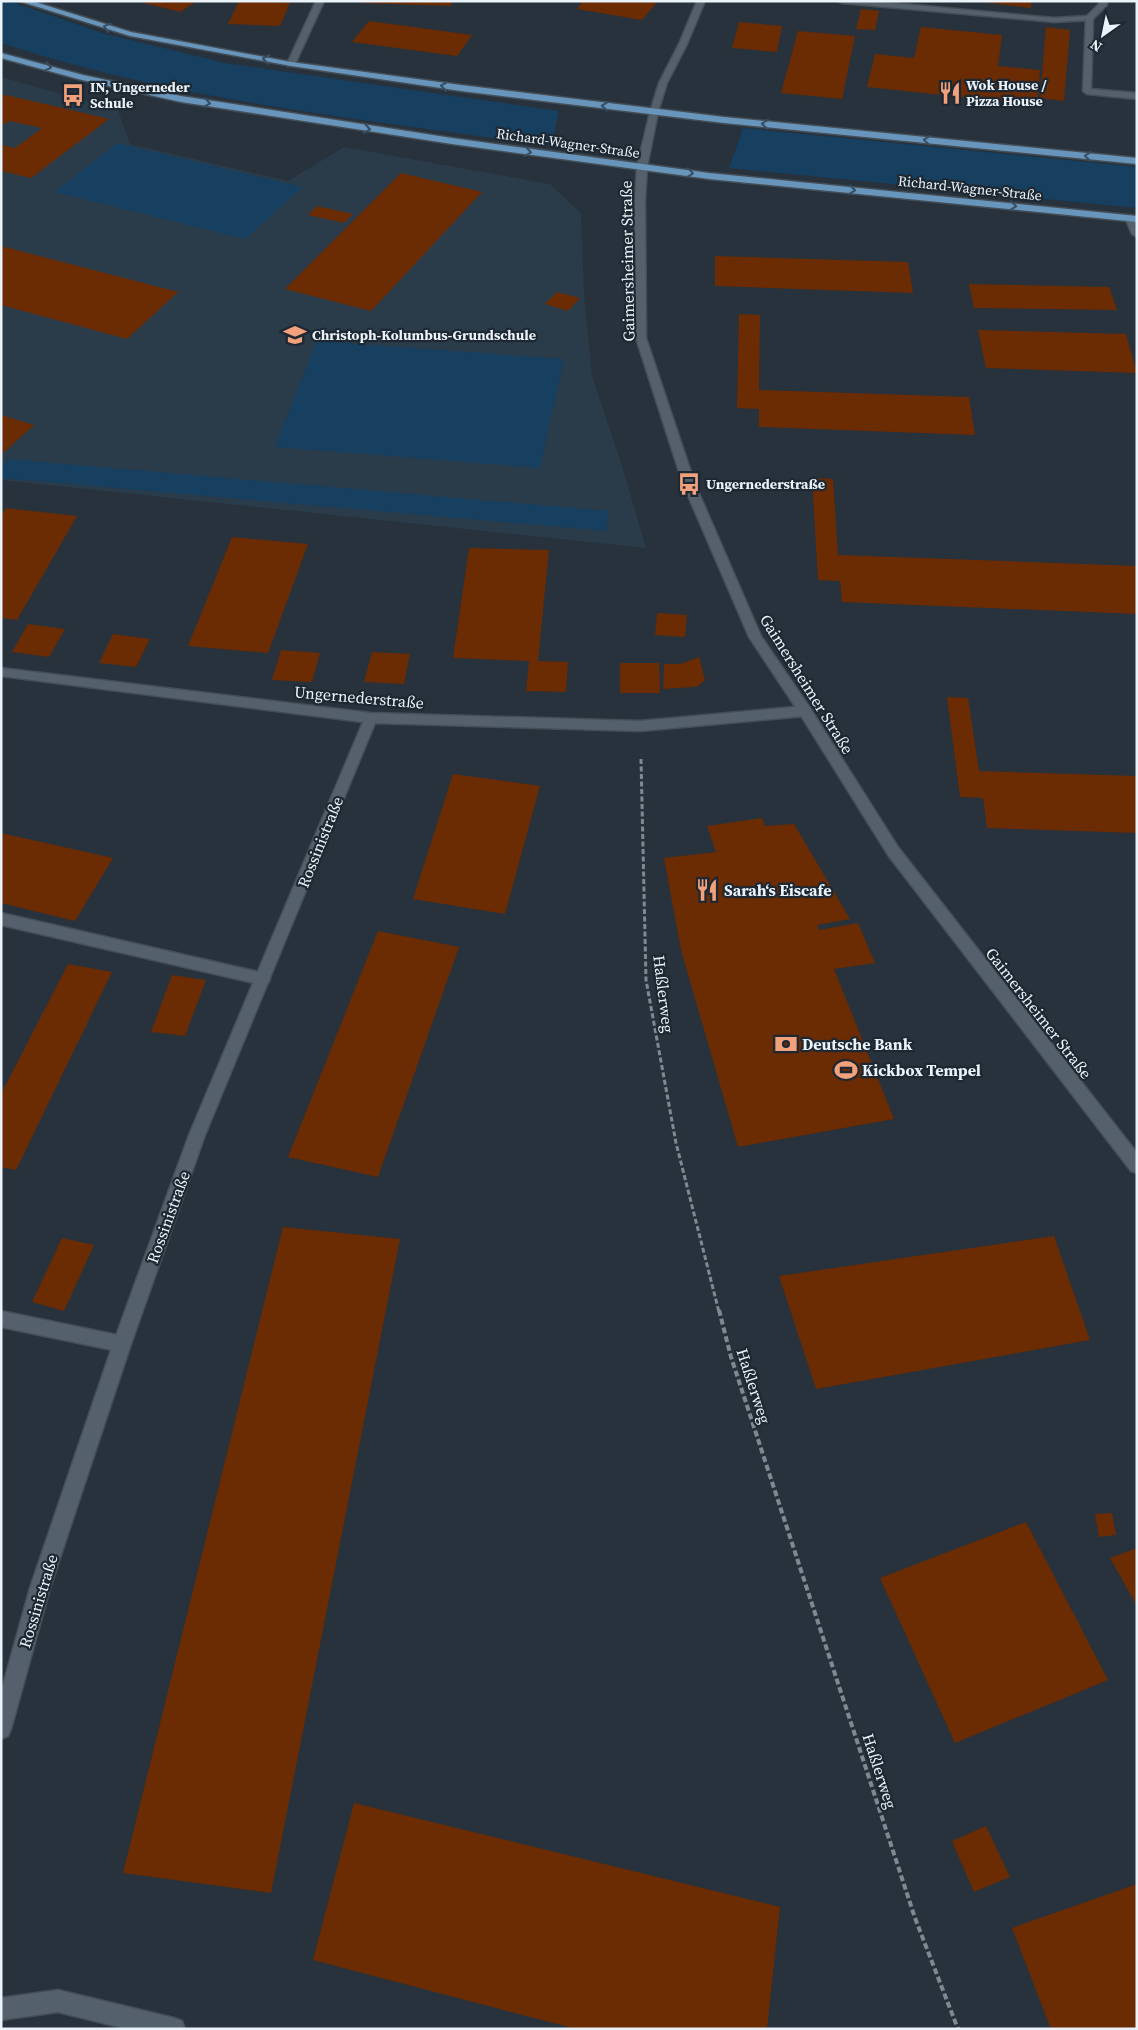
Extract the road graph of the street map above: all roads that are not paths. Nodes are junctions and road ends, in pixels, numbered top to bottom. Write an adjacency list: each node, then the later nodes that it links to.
1 (23, 1): 8 (main road, one-way to 1)
2 (320, 1): 8 (street)
3 (701, 1): 10 (street, Gaimersheimer Straße)
4 (842, 1): 6 (street)
5 (1103, 1): 6 (street)
6 (1089, 18): 9 (street)
7 (1, 54): 12 (main road, Richard-Wagner-Straße, one-way to 12)
8 (291, 64): 10 (main road, one-way to 8)
9 (1137, 96)
10 (654, 112): 11 (main road, one-way to 10); 12 (street, Gaimersheimer Straße)
11 (1137, 161)
12 (642, 167): 13 (main road, Richard-Wagner-Straße, one-way to 13); 16 (street, Gaimersheimer Straße)
13 (1133, 218): 14 (street)
14 (1137, 234)
15 (1, 672): 17 (street, Ungernederstraße)
16 (805, 711): 17 (street, Ungernederstraße); 20 (street, Gaimersheimer Straße)
17 (371, 718): 19 (street, Rossinistraße)
18 (1, 919): 19 (street)
19 (263, 979): 22 (street, Rossinistraße)
20 (1137, 1166)
21 (1, 1319): 22 (street)
22 (122, 1344): 23 (street, Rossinistraße)
23 (1, 1730)
24 (1, 2008): 25 (street)
25 (174, 2029)

